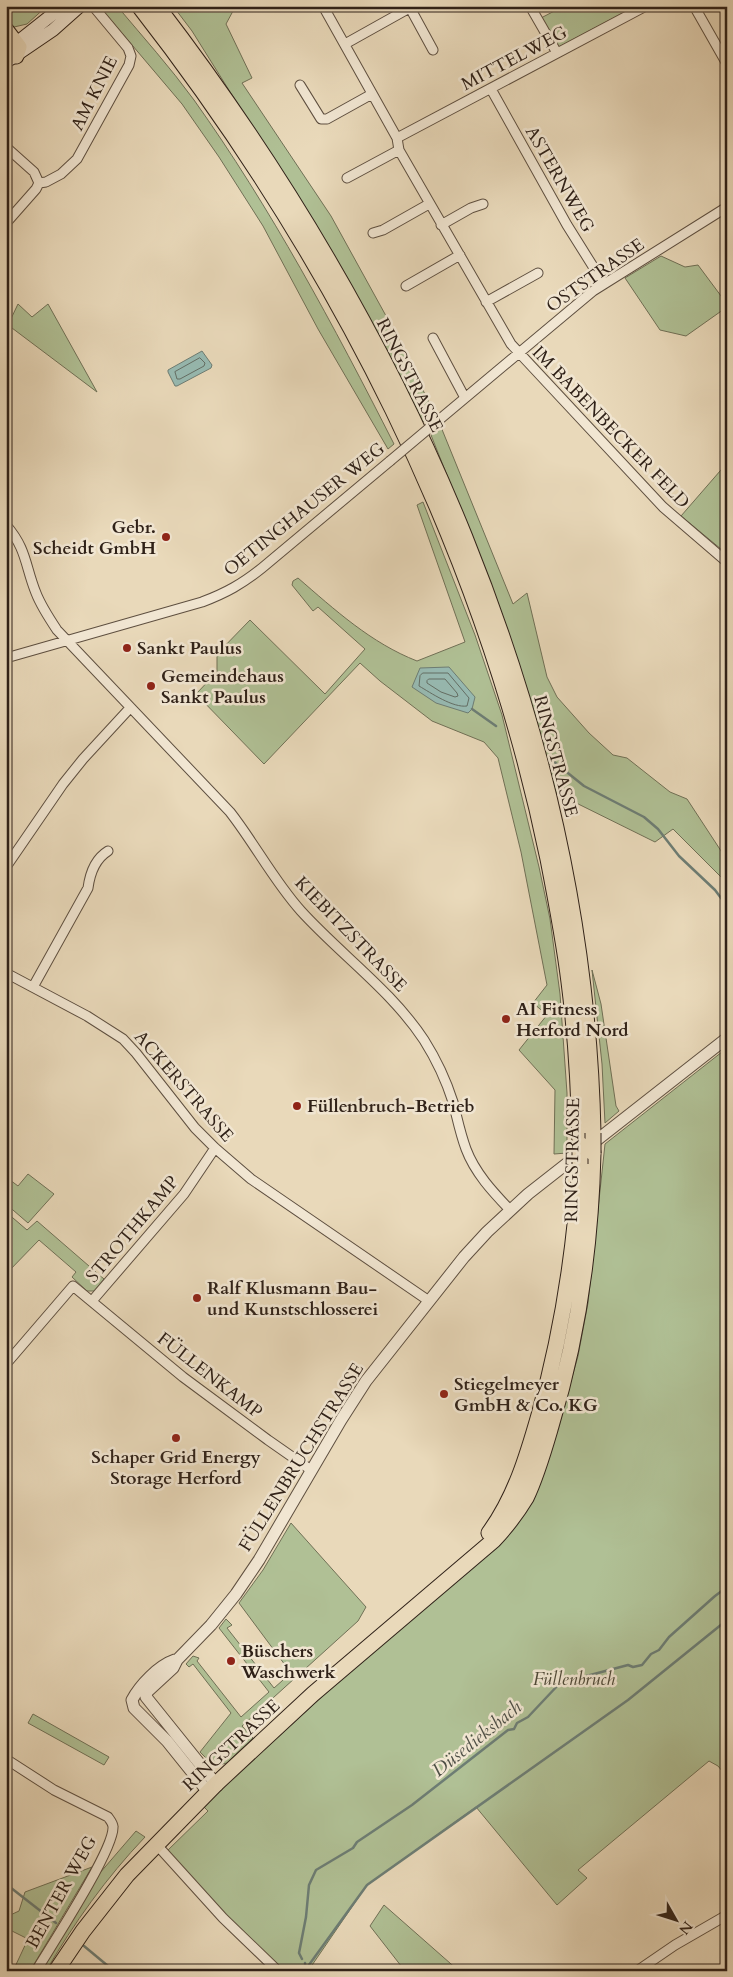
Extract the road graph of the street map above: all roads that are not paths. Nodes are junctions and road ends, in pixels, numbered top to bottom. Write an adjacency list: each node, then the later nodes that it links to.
1 (63, 6): 14 (main road)
2 (80, 6): 14 (main road)
3 (93, 6): 24 (street, AM KNIE)
4 (139, 6): 56 (main road, RINGSTRASSE, bridge)
5 (157, 6): 56 (main road, RINGSTRASSE, bridge)
6 (323, 6): 12 (street, IM BABENBECKER FELD)
7 (530, 6): 15 (street)
8 (646, 6): 15 (street, MITTELWEG)
9 (694, 6): 16 (street)
10 (411, 7): 12 (street); 13 (street)
11 (6, 30): 14 (main road)
12 (345, 44): 19 (street, IM BABENBECKER FELD)
13 (433, 50)
14 (10, 53)
15 (557, 53): 18 (street, MITTELWEG)
16 (727, 64)
17 (300, 85): 19 (street)
18 (491, 89): 20 (street, MITTELWEG); 33 (street, ASTERNWEG)
19 (372, 94): 20 (street, IM BABENBECKER FELD)
20 (397, 138): 22 (street, IM BABENBECKER FELD)
21 (6, 147): 24 (street)
22 (399, 150): 23 (street); 25 (street, IM BABENBECKER FELD)
23 (347, 178)
24 (38, 183): 28 (street)
25 (429, 204): 29 (street, IM BABENBECKER FELD); 30 (street)
26 (483, 204): 29 (street)
27 (727, 207): 33 (street, OSTSTRASSE)
28 (6, 223)
29 (441, 226): 31 (street, IM BABENBECKER FELD)
30 (373, 233)
31 (460, 255): 34 (street); 35 (street, IM BABENBECKER FELD)
32 (538, 273): 35 (street)
33 (604, 284): 37 (street, OSTSTRASSE)
34 (406, 286)
35 (486, 302): 37 (street, IM BABENBECKER FELD)
36 (433, 338): 38 (street)
37 (518, 353): 38 (street, OSTSTRASSE); 41 (street, IM BABENBECKER FELD)
38 (465, 398): 39 (street, OSTSTRASSE)
39 (440, 419): 42 (street, OETINGHAUSER WEG, bridge)
40 (6, 525): 42 (street, KIEBITZSTRASSE)
41 (727, 562)
42 (66, 641): 43 (street, OETINGHAUSER WEG); 44 (street, KIEBITZSTRASSE)
43 (6, 658)
44 (130, 708): 46 (street); 51 (street, KIEBITZSTRASSE)
45 (108, 851): 48 (street)
46 (6, 867)
47 (6, 973): 48 (street, ACKERSTRASSE)
48 (33, 987): 50 (street, ACKERSTRASSE)
49 (727, 1038): 51 (street, FÜLLENBRUCHSTRASSE)
50 (215, 1148): 52 (street, STROTHKAMP); 53 (street, ACKERSTRASSE)
51 (510, 1210): 53 (street, FÜLLENBRUCHSTRASSE)
52 (92, 1301): 54 (street, STROTHKAMP); 55 (street, FÜLLENKAMP)
53 (429, 1301): 55 (street, FÜLLENBRUCHSTRASSE)
54 (6, 1364)
55 (311, 1470): 57 (street, FÜLLENBRUCHSTRASSE)
56 (457, 1570): 61 (main road, RINGSTRASSE)
57 (177, 1660): 58 (street, FÜLLENBRUCHSTRASSE); 59 (street, FÜLLENBRUCHSTRASSE)
58 (146, 1697): 59 (street); 61 (street)
59 (132, 1700): 61 (street)
60 (6, 1759): 65 (street, BENTER WEG)
61 (212, 1788): 62 (main road, RINGSTRASSE)
62 (156, 1844): 66 (main road, RINGSTRASSE); 67 (street)
63 (727, 1915): 64 (street)
64 (641, 1970)
65 (36, 1971)
66 (56, 1971)
67 (278, 1971)

